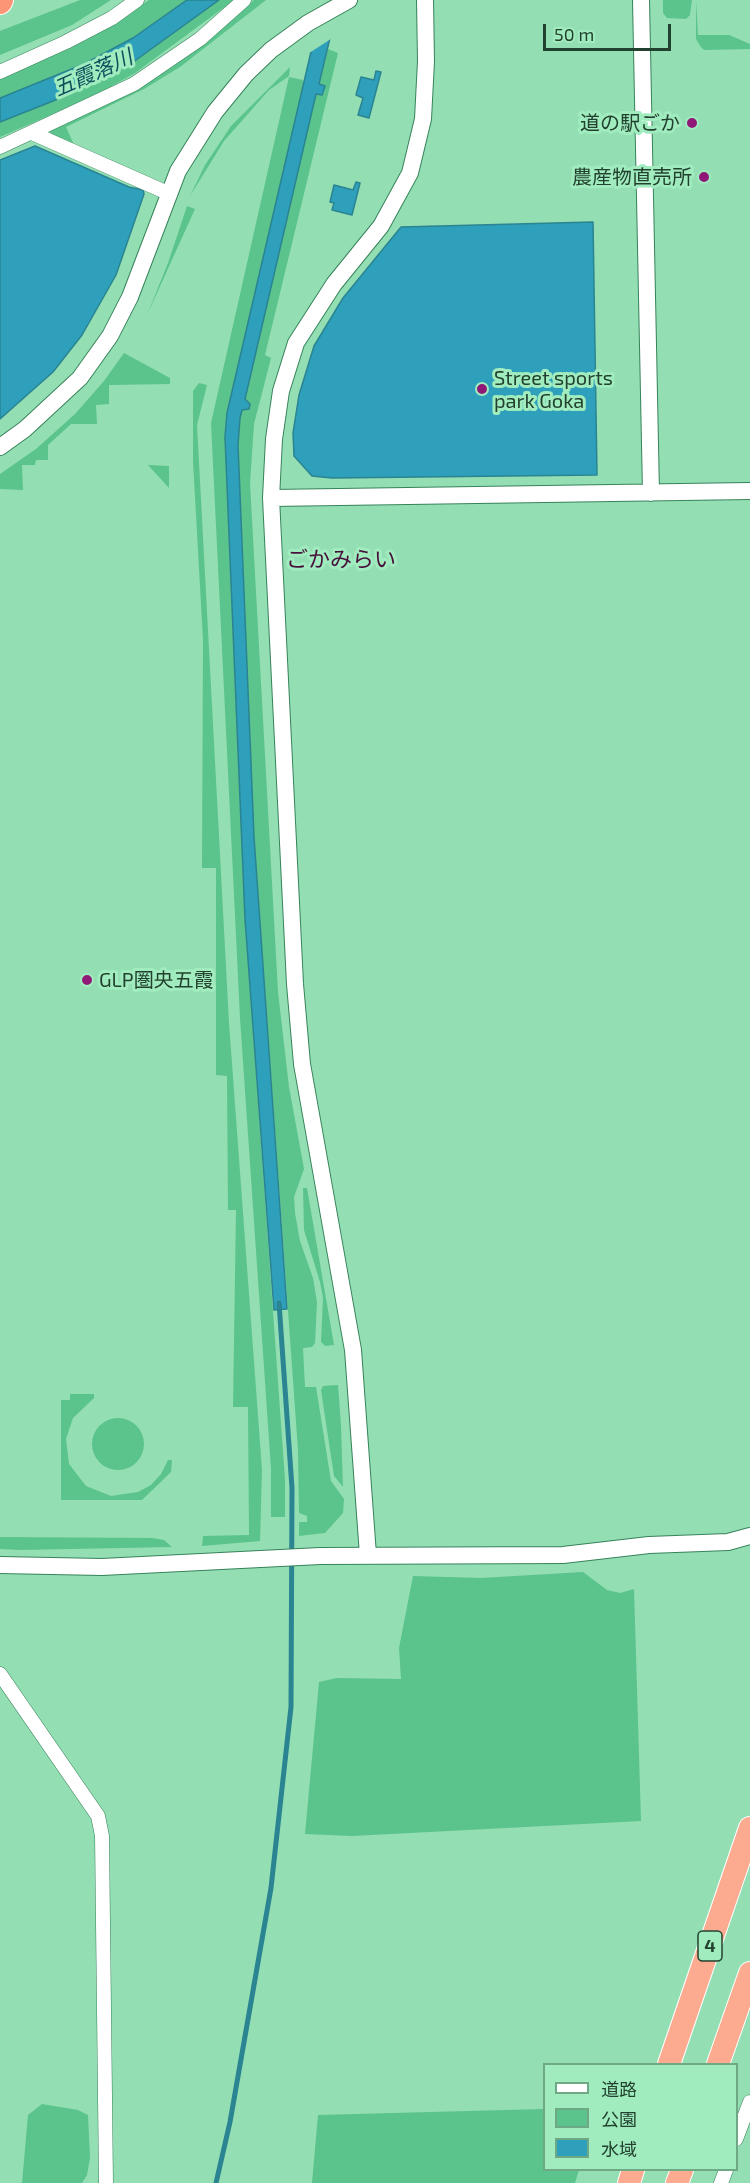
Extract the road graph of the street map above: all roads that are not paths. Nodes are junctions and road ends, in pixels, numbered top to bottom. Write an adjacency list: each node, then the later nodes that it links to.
1 (137, 0): 6 (street)
2 (244, 0): 7 (street)
3 (349, 0): 9 (street)
4 (425, 0): 13 (street)
5 (641, 0): 12 (street)
6 (0, 72)
7 (32, 133): 8 (street); 9 (street)
8 (0, 147)
9 (170, 194): 10 (street)
10 (0, 447)
11 (750, 491): 12 (street)
12 (651, 492): 13 (street)
13 (272, 498): 15 (street)
14 (750, 1536): 15 (street)
15 (368, 1555): 16 (street)
16 (0, 1565)
17 (0, 1674): 24 (street)
18 (750, 1828): 20 (highway, 4)
19 (750, 1973): 21 (highway)
20 (669, 2063)
21 (718, 2063)
22 (750, 2102): 23 (street)
23 (738, 2134)
24 (106, 2183)

